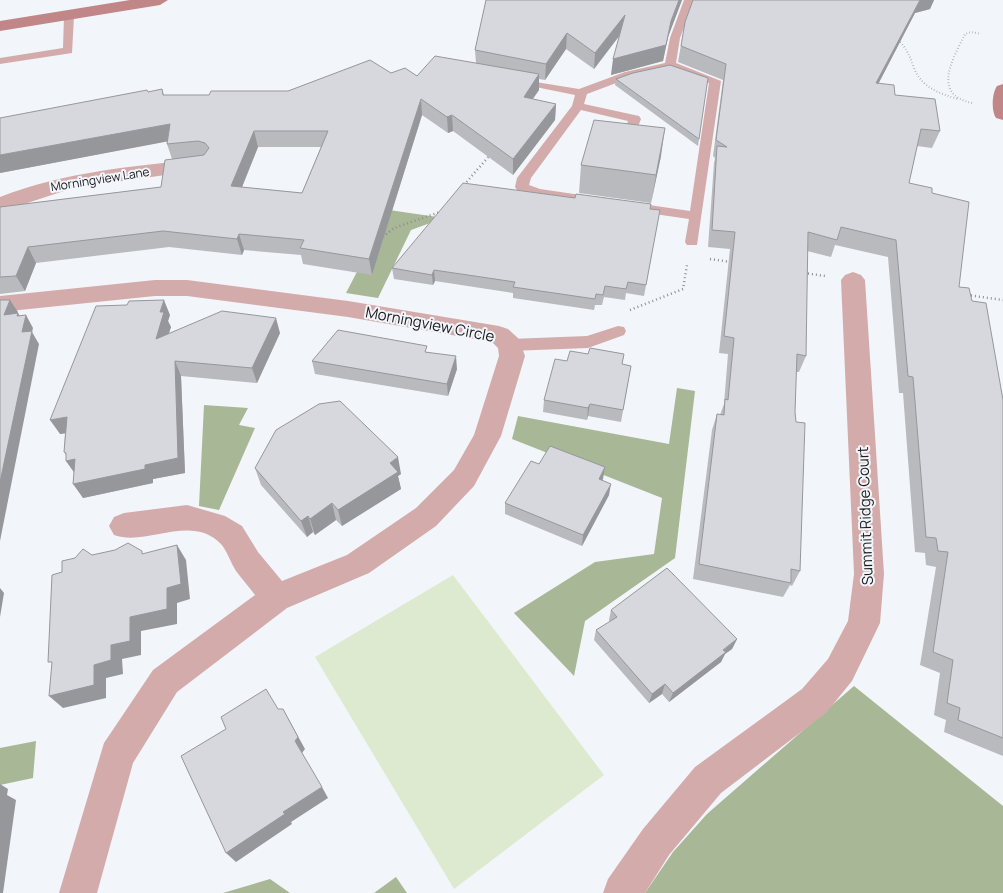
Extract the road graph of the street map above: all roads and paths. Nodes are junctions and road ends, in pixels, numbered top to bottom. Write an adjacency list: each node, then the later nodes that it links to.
1 (160, 0): 3 (street)
2 (689, 0): 8 (lane)
3 (69, 16): 4 (street); 7 (lane)
4 (0, 26)
5 (981, 34): 12 (path)
6 (893, 38): 12 (path)
7 (0, 61)
8 (670, 65): 11 (lane); 22 (lane)
9 (503, 78): 11 (lane)
10 (1003, 90): 14 (street)
11 (581, 93): 13 (lane)
12 (958, 99): 14 (path)
13 (578, 106): 16 (lane); 22 (lane)
14 (1002, 110): 15 (street)
15 (1003, 114)
16 (626, 144)
17 (492, 153): 19 (path)
18 (202, 165): 20 (street, Morningview Lane)
19 (462, 188)
20 (0, 205)
21 (443, 210): 24 (path)
22 (696, 216): 23 (lane)
23 (692, 242)
24 (380, 243)
25 (708, 259): 27 (path)
26 (688, 262): 33 (path)
27 (737, 263)
28 (795, 272): 29 (path)
29 (853, 280): 38 (street, Summit Ridge Court)
30 (959, 294): 31 (path)
31 (1003, 300)
32 (0, 304): 34 (street, Morningview Circle)
33 (618, 331): 34 (lane)
34 (510, 346): 36 (street, Morningview Circle)
35 (124, 526): 36 (street)
36 (276, 598): 37 (street, Morningview Circle)
37 (78, 893)
38 (622, 893)

